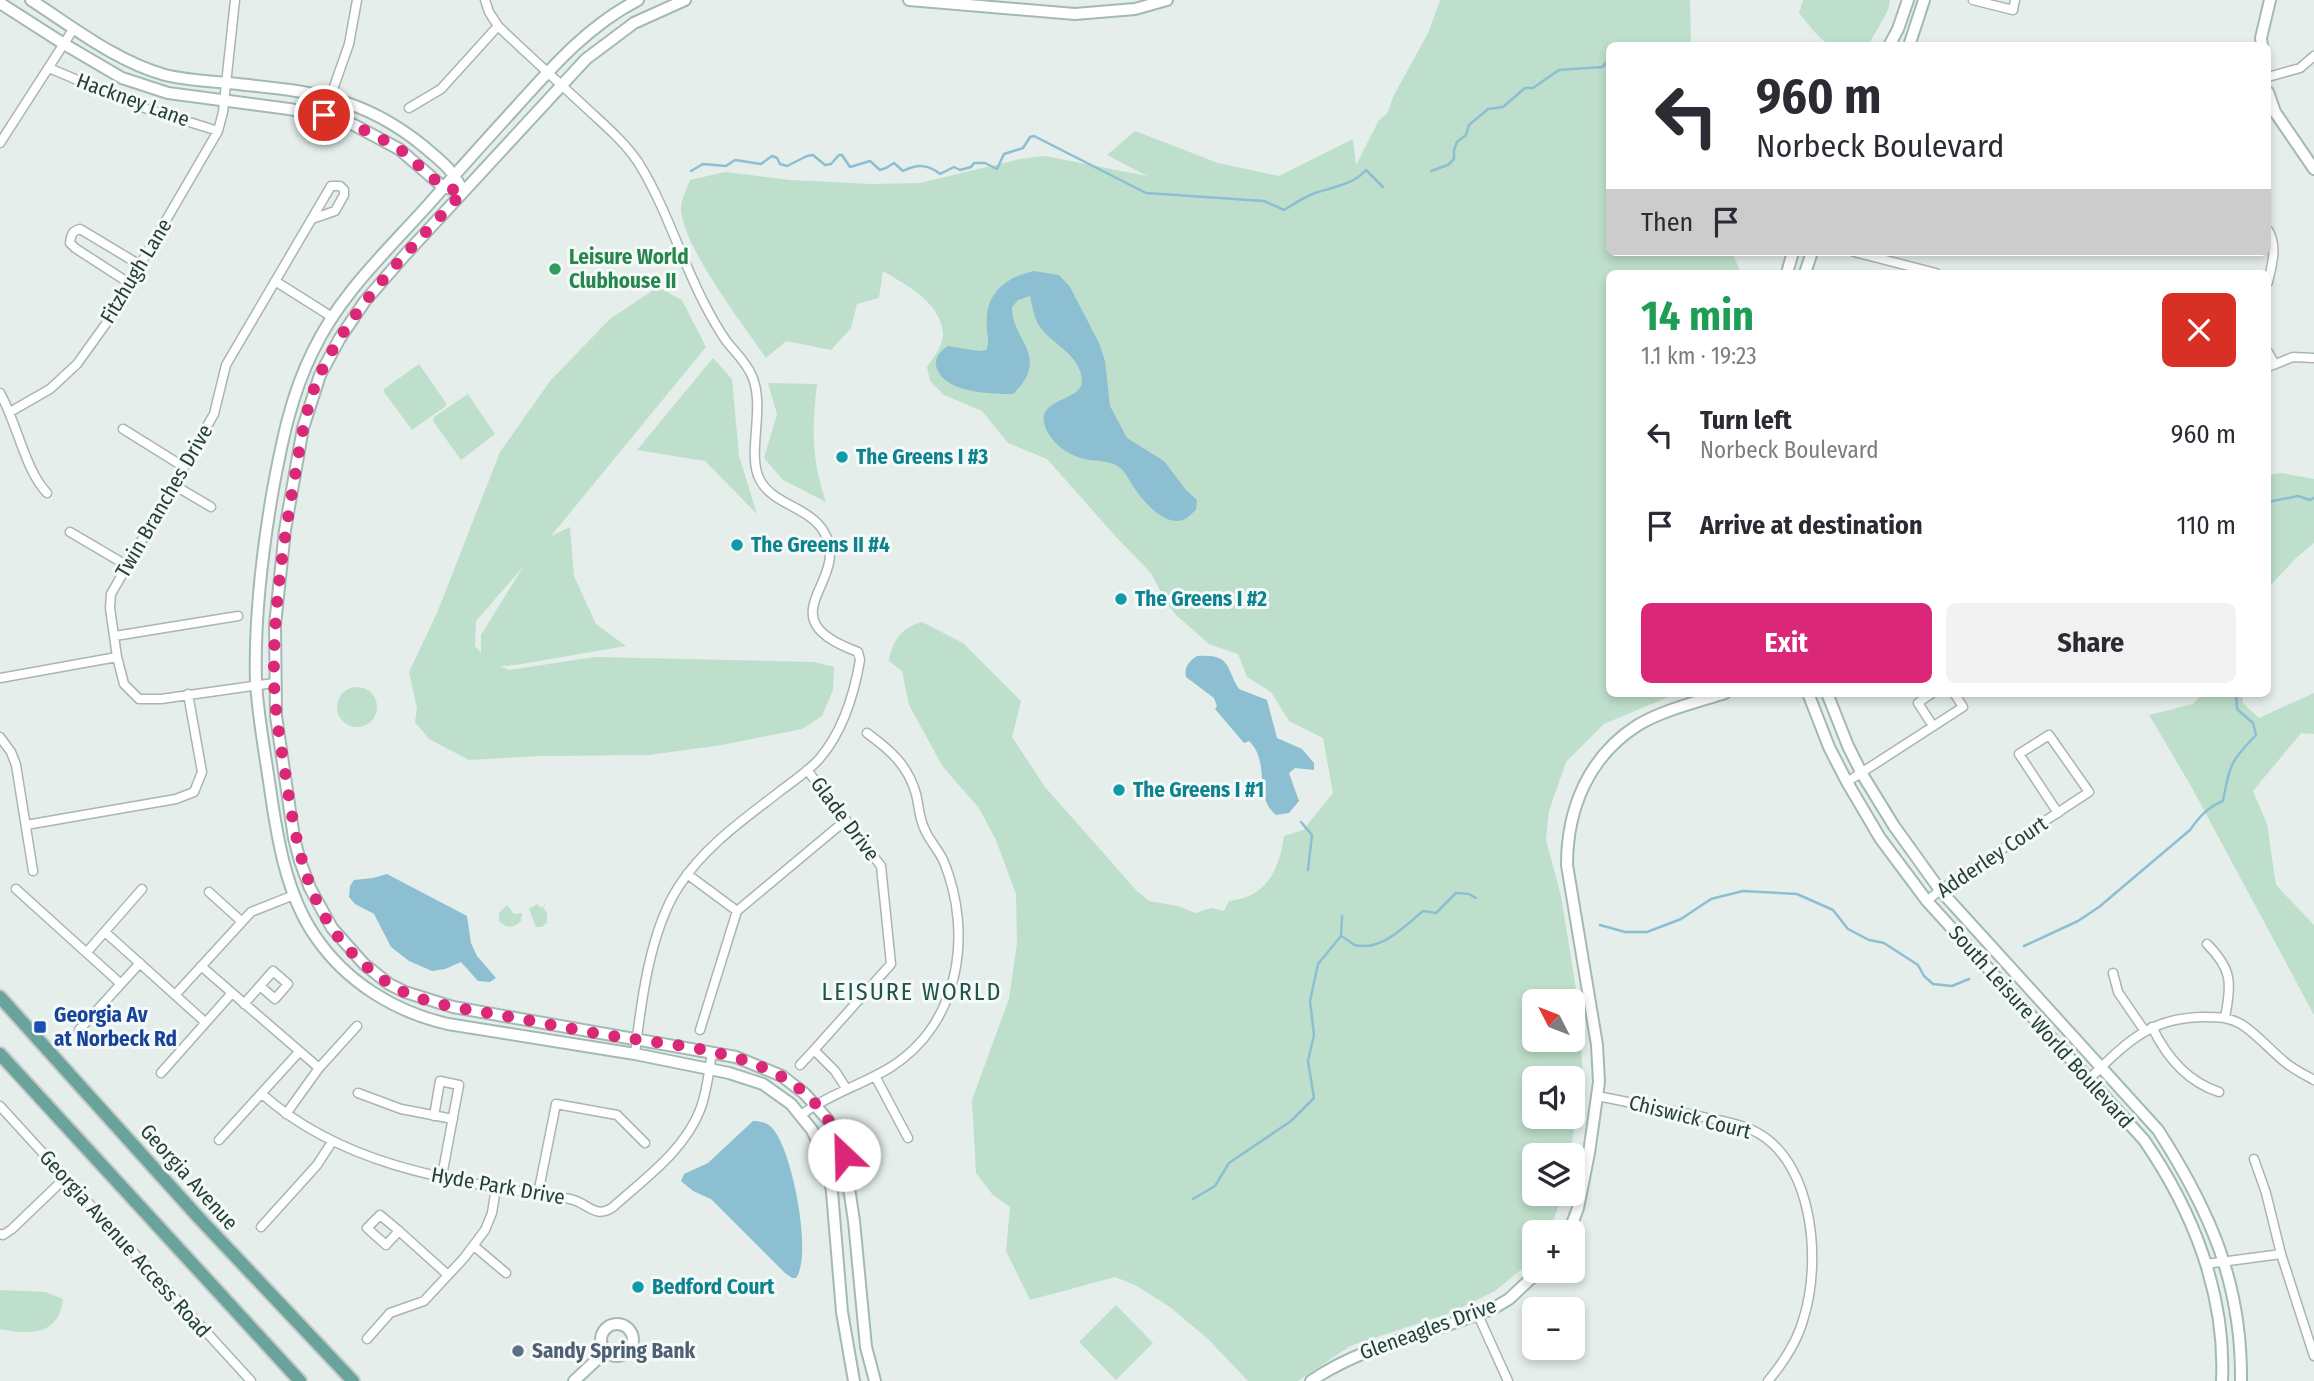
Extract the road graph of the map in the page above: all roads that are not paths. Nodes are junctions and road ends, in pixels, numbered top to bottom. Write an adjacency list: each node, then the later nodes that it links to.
1 (30, 0): 16 (street)
2 (235, 0): 25 (street, Fitzhugh Lane)
3 (357, 0): 27 (street)
4 (485, 0): 15 (street)
5 (638, 0): 23 (street)
6 (685, 0): 26 (street)
7 (909, 0): 8 (street)
8 (1167, 0)
9 (1908, 0): 17 (street)
10 (1924, 0): 18 (street)
11 (1973, 0): 12 (street)
12 (2015, 0)
13 (2270, 0): 19 (street)
14 (0, 3): 20 (street)
15 (498, 26): 23 (street); 30 (street)
16 (74, 28): 20 (street); 25 (street)
17 (1891, 42)
18 (1910, 42)
19 (2262, 42)
20 (64, 44): 22 (street); 28 (street)
21 (2314, 56): 24 (street)
22 (49, 68): 32 (street, Hackney Lane); 33 (street)
23 (547, 72): 26 (street); 35 (street)
24 (2271, 76)
25 (226, 83): 27 (street); 28 (street, Fitzhugh Lane)
26 (561, 84): 37 (street); 73 (street)
27 (331, 97): 31 (street); 35 (street)
28 (224, 101): 31 (street); 32 (street, Fitzhugh Lane)
29 (2271, 101): 34 (street)
30 (409, 108)
31 (324, 115): 36 (street)
32 (218, 131): 41 (street, Fitzhugh Lane)
33 (0, 143)
34 (2314, 169)
35 (455, 174): 36 (street); 37 (street)
36 (443, 187): 37 (street); 46 (street)
37 (463, 192): 62 (street)
38 (312, 219): 38 (street, Twin Branches Drive); 44 (street, Twin Branches Drive)
39 (2271, 242): 43 (street)
40 (1870, 256): 42 (street)
41 (140, 265): 45 (street, Fitzhugh Lane); 45 (street)
42 (1924, 270)
43 (2271, 270)
44 (275, 281): 46 (street); 52 (street, Twin Branches Drive)
45 (129, 283): 50 (street, Fitzhugh Lane)
46 (332, 317): 63 (street)
47 (2314, 358): 48 (street)
48 (2271, 365)
49 (0, 393): 50 (street)
50 (10, 412): 54 (street)
51 (122, 429): 52 (street)
52 (184, 467): 53 (street, Twin Branches Drive)
53 (174, 485): 55 (street); 57 (street, Twin Branches Drive)
54 (47, 493)
55 (211, 507)
56 (70, 532): 57 (street)
57 (126, 565): 59 (street, Twin Branches Drive)
58 (238, 616): 59 (street)
59 (115, 636): 60 (street, Twin Branches Drive)
60 (117, 657): 61 (street); 64 (street, Twin Branches Drive)
61 (0, 678)
62 (274, 683): 63 (street, Twin Branches Drive); 107 (street)
63 (256, 684): 64 (street, Twin Branches Drive); 85 (street)
64 (188, 694): 78 (street)
65 (1714, 697): 125 (street)
66 (1810, 697): 75 (street, South Leisure World Boulevard)
67 (1829, 697): 74 (street, South Leisure World Boulevard)
68 (1927, 697): 70 (street)
69 (1957, 697): 70 (street)
70 (1933, 726): 74 (street)
71 (867, 733): 118 (street)
72 (0, 737): 78 (street)
73 (807, 770): 77 (street, Glade Drive); 80 (street)
74 (1862, 774): 75 (street); 83 (street, South Leisure World Boulevard)
75 (1847, 782): 86 (street, South Leisure World Boulevard)
76 (2058, 813): 76 (street, Adderley Court); 83 (street, Adderley Court)
77 (846, 820): 87 (street); 108 (street, Glade Drive)
78 (26, 825): 79 (street)
79 (33, 871)
80 (687, 874): 87 (street); 107 (street)
81 (16, 889): 91 (street)
82 (142, 889): 89 (street)
83 (1940, 890): 86 (street, Adderley Court); 114 (street, South Leisure World Boulevard)
84 (209, 892): 88 (street)
85 (294, 895): 88 (street); 112 (street)
86 (1927, 901): 119 (street, South Leisure World Boulevard)
87 (737, 911): 106 (street)
88 (241, 921): 93 (street)
89 (105, 932): 91 (street); 92 (street)
90 (2207, 944): 101 (street)
91 (86, 952): 95 (street)
92 (140, 963): 95 (street); 98 (street)
93 (201, 966): 97 (street); 98 (street)
94 (2113, 973): 104 (street)
95 (121, 984): 105 (street)
96 (260, 986): 100 (street)
97 (232, 993): 100 (street); 102 (street)
98 (175, 995): 102 (street)
99 (0, 998): 158 (main road, Georgia Avenue)
100 (244, 1004): 109 (street)
101 (2225, 1017): 104 (street); 120 (street)
102 (205, 1023): 117 (street)
103 (357, 1026): 115 (street)
104 (2148, 1029): 114 (street); 122 (street)
105 (79, 1030)
106 (700, 1031)
107 (637, 1040): 110 (street); 112 (street)
108 (814, 1049): 113 (street, Glade Drive); 121 (street)
109 (299, 1052): 115 (street); 124 (street)
110 (712, 1052): 116 (street, Hyde Park Drive); 126 (street)
111 (0, 1054): 157 (main road)
112 (635, 1054): 116 (street)
113 (800, 1066)
114 (2102, 1067): 119 (street); 147 (street, South Leisure World Boulevard)
115 (319, 1068): 128 (street)
116 (709, 1069): 129 (street); 140 (street, Hyde Park Drive)
117 (161, 1073)
118 (875, 1076): 121 (street); 132 (street)
119 (2089, 1079): 148 (street, South Leisure World Boulevard)
120 (2314, 1080)
121 (846, 1088): 126 (street)
122 (2219, 1091)
123 (358, 1093): 130 (street)
124 (262, 1094): 128 (street, Hyde Park Drive); 133 (street)
125 (1598, 1096): 141 (street); 164 (street, Chiswick Court)
126 (815, 1104): 129 (street); 161 (street)
127 (0, 1106): 138 (street, Georgia Avenue Access Road)
128 (286, 1114): 134 (street, Hyde Park Drive)
129 (802, 1115): 160 (street)
130 (434, 1116): 131 (street); 131 (street)
131 (453, 1119): 137 (street)
132 (908, 1138)
133 (219, 1140)
134 (332, 1142): 137 (street, Hyde Park Drive); 142 (street)
135 (645, 1143): 140 (street)
136 (2254, 1158): 146 (street)
137 (442, 1176): 139 (street, Hyde Park Drive)
138 (65, 1178): 144 (street); 156 (street, Georgia Avenue Access Road)
139 (496, 1188): 140 (street, Hyde Park Drive); 145 (street)
140 (538, 1194)
141 (1574, 1220)
142 (261, 1227)
143 (399, 1231): 150 (street)
144 (0, 1234)
145 (474, 1246): 149 (street); 150 (street)
146 (2281, 1254): 147 (street); 155 (street)
147 (2224, 1261): 148 (street); 166 (street, South Leisure World Boulevard)
148 (2206, 1264): 165 (street, South Leisure World Boulevard)
149 (506, 1273)
150 (448, 1275): 153 (street)
151 (1526, 1283): 152 (street, Gleneagles Drive)
152 (1478, 1315): 162 (street, Gleneagles Drive); 163 (street)
153 (367, 1339)
154 (606, 1351): 159 (street)
155 (2314, 1356)
156 (251, 1381)
157 (300, 1381)
158 (352, 1381)
159 (574, 1381)
160 (854, 1381)
161 (875, 1381)
162 (1311, 1381)
163 (1508, 1381)
164 (1768, 1381)
165 (2222, 1381)
166 (2241, 1381)

